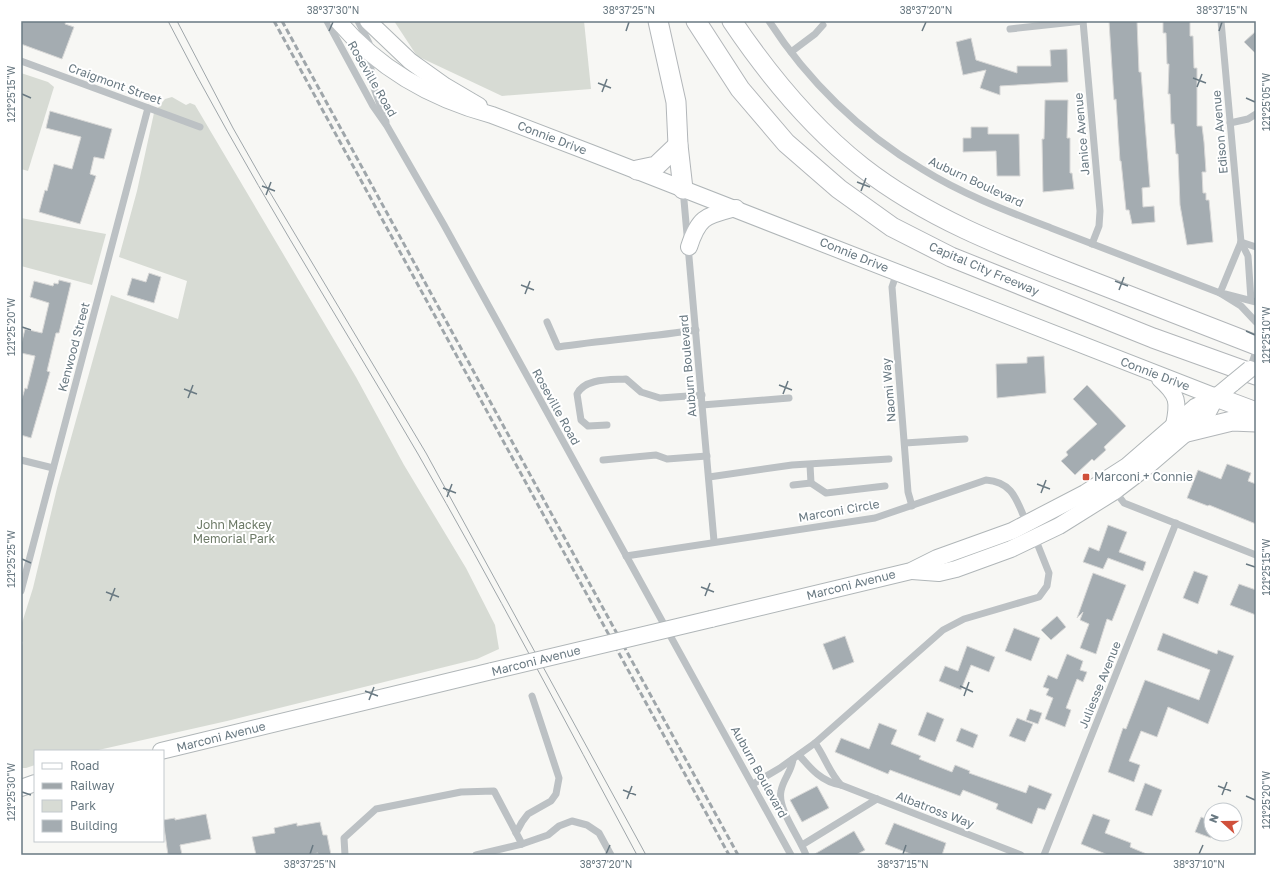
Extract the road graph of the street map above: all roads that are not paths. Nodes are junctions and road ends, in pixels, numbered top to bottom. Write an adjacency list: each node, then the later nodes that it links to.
1 (327, 21): 20 (street, Roseville Road)
2 (338, 21): 13 (main road, Connie Drive)
3 (358, 21): 13 (street, Roseville Road)
4 (368, 21): 18 (main road, Connie Drive)
5 (658, 21): 22 (highway)
6 (696, 21): 38 (highway, Capital City Freeway)
7 (732, 21): 36 (highway)
8 (768, 21): 14 (street, Auburn Boulevard)
9 (1083, 21): 12 (street); 27 (street, Janice Avenue)
10 (1221, 21): 19 (street, Edison Avenue)
11 (822, 25): 14 (street)
12 (1010, 28)
13 (370, 52): 18 (main road, Connie Drive); 20 (street, Roseville Road)
14 (791, 52): 27 (street, Auburn Boulevard)
15 (21, 60): 16 (street, Craigmont Street)
16 (148, 108): 21 (street, Craigmont Street); 55 (street, Kenwood Street)
17 (1256, 114): 19 (street)
18 (492, 115): 23 (main road, Connie Drive)
19 (1230, 123): 26 (street, Edison Avenue)
20 (387, 126): 67 (street, Roseville Road)
21 (200, 127)
22 (678, 145): 23 (highway); 24 (highway)
23 (637, 170): 24 (main road, Connie Drive)
24 (683, 189): 25 (main road, Connie Drive); 28 (street, Auburn Boulevard)
25 (736, 208): 28 (main road); 30 (main road, Connie Drive)
26 (1240, 242): 29 (street); 31 (street, Edison Avenue); 32 (street, Edison Avenue)
27 (1092, 244): 31 (street, Auburn Boulevard)
28 (689, 247): 35 (street, Auburn Boulevard)
29 (1256, 247)
30 (897, 272): 39 (main road, Connie Drive); 49 (street, Naomi Way)
31 (1220, 293): 32 (street, Auburn Boulevard); 34 (street, Auburn Boulevard)
32 (1254, 301)
33 (547, 322): 35 (street)
34 (1256, 322)
35 (696, 330): 40 (street, Auburn Boulevard)
36 (1256, 345)
37 (1256, 351): 38 (street)
38 (1254, 370): 41 (main road, Marconi Avenue, bridge)
39 (1152, 372): 41 (main road, Connie Drive); 47 (main road)
40 (702, 395): 43 (street, Auburn Boulevard); 46 (street)
41 (1216, 397): 44 (highway); 47 (main road, Marconi Avenue)
42 (789, 398): 43 (street)
43 (702, 405): 50 (street, Auburn Boulevard)
44 (1256, 412)
45 (1256, 422): 47 (highway)
46 (607, 425)
47 (1180, 429): 60 (main road, Marconi Avenue); 63 (main road, Marconi Avenue)
48 (965, 439): 49 (street)
49 (905, 443): 61 (street, Naomi Way)
50 (707, 456): 53 (street); 56 (street, Auburn Boulevard)
51 (889, 459): 54 (street)
52 (21, 460): 55 (street)
53 (603, 460)
54 (810, 465): 56 (street); 57 (street)
55 (53, 468): 69 (street, Kenwood Street)
56 (709, 477): 65 (street, Auburn Boulevard)
57 (811, 483): 58 (street); 59 (street)
58 (793, 485)
59 (885, 486)
60 (1115, 491): 62 (street); 64 (main road, Marconi Avenue)
61 (912, 506): 63 (street, Marconi Circle); 65 (street, Marconi Circle)
62 (1176, 523): 66 (street); 89 (street, Juliesse Avenue)
63 (1027, 524): 68 (main road, Marconi Avenue)
64 (1035, 538): 68 (main road, Marconi Avenue); 72 (street)
65 (714, 541): 67 (street, Marconi Circle)
66 (1256, 555)
67 (626, 556): 71 (street, Roseville Road)
68 (911, 571): 73 (main road, Marconi Avenue, bridge)
69 (21, 591)
70 (532, 696): 80 (street)
71 (706, 699): 76 (street, Auburn Boulevard)
72 (815, 743): 74 (street); 77 (street)
73 (164, 750)
74 (796, 757): 76 (street); 77 (street, Albatross Way); 82 (street)
75 (34, 783): 78 (main road)
76 (753, 784): 86 (street, Auburn Boulevard)
77 (841, 785): 79 (street, Albatross Way)
78 (21, 788)
79 (877, 799): 82 (street); 88 (street, Albatross Way)
80 (516, 833): 81 (street); 83 (street)
81 (522, 844): 84 (street); 85 (street)
82 (802, 845): 87 (street)
83 (345, 855)
84 (476, 855)
85 (611, 855)
86 (791, 855)
87 (806, 855)
88 (1021, 855)
89 (1044, 855)

